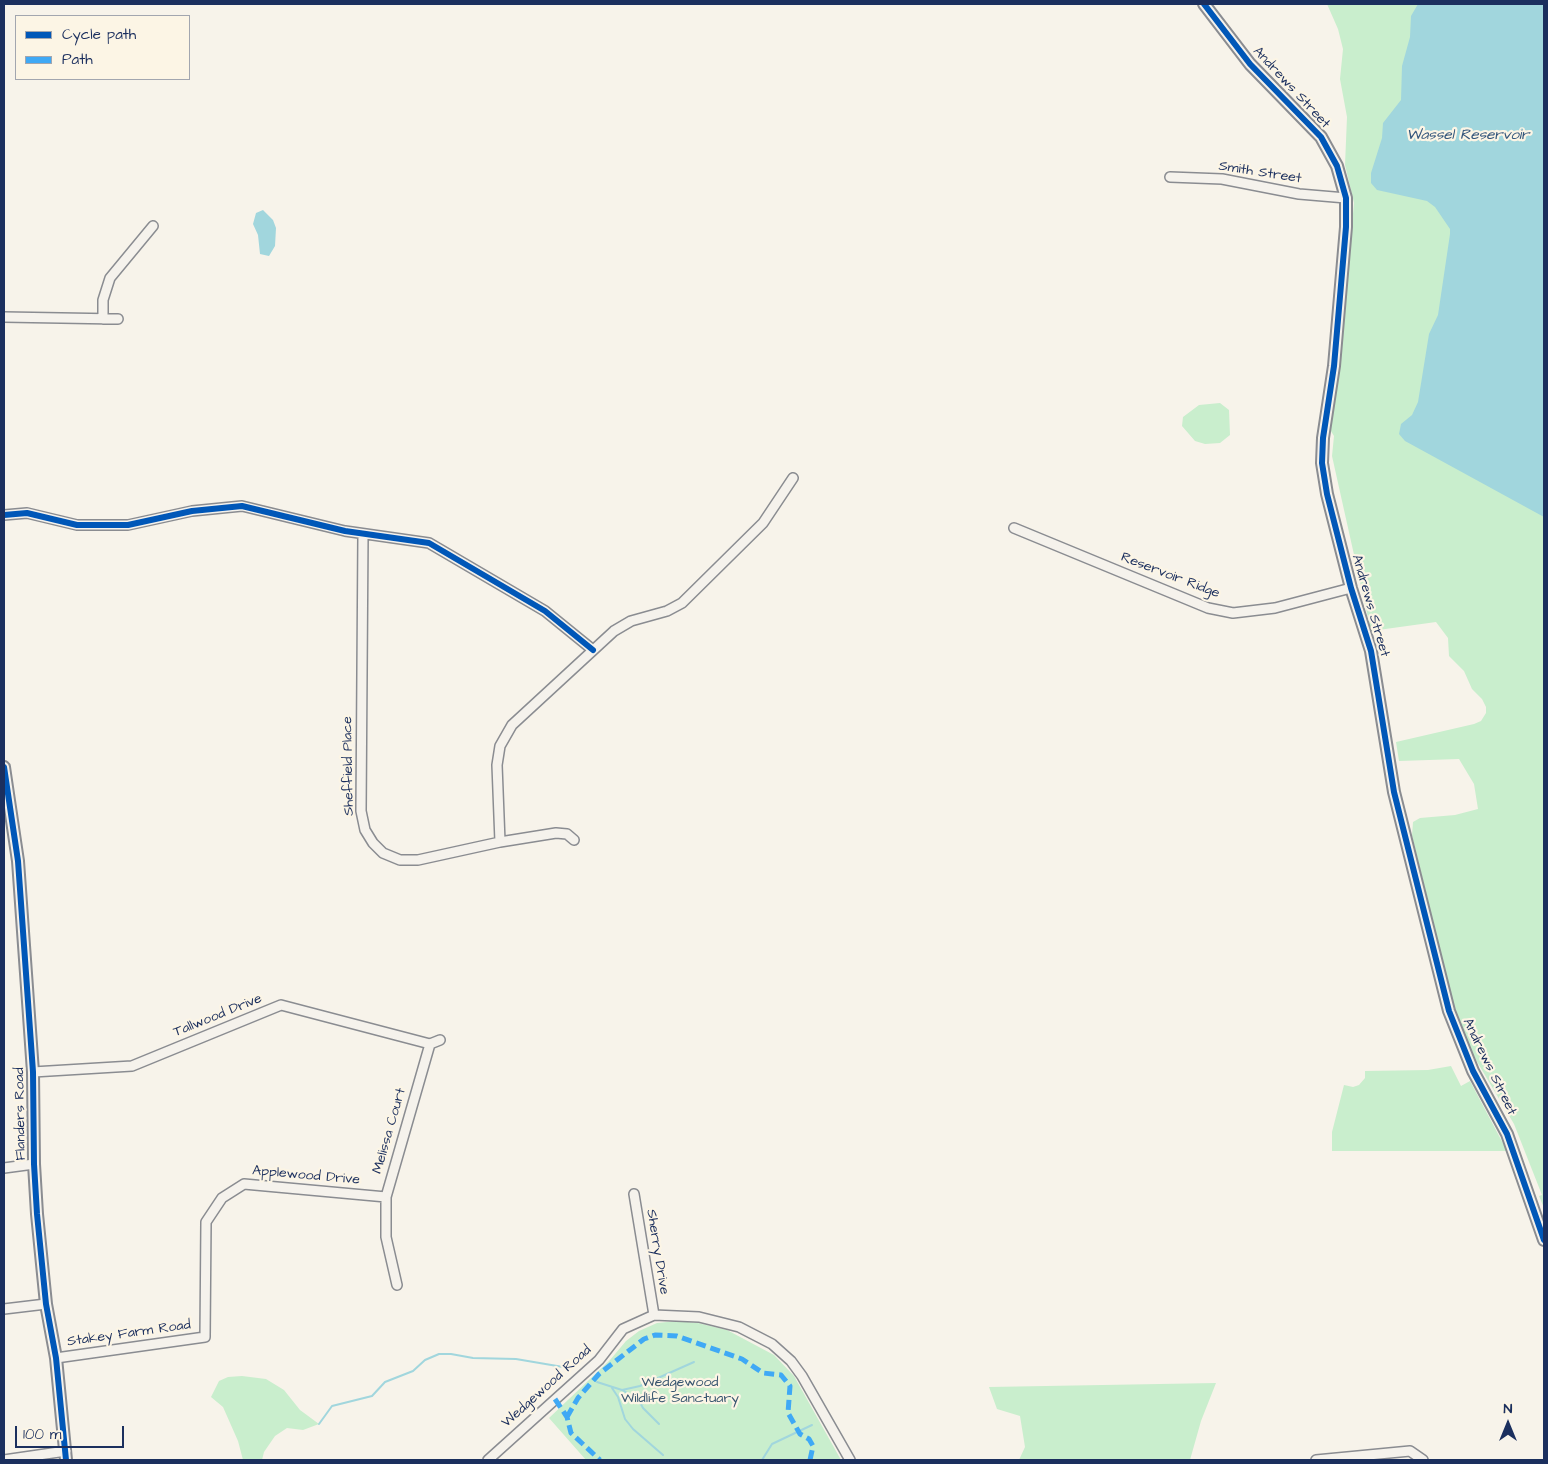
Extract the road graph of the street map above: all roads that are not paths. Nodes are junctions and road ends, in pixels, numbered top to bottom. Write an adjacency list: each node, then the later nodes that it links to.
1 (1204, 4): 3 (street, Andrews Street)
2 (1170, 177): 3 (street, Smith Street)
3 (1346, 198): 12 (street, Andrews Street)
4 (153, 226): 6 (street)
5 (4, 317): 6 (street)
6 (103, 319): 7 (street)
7 (118, 319)
8 (793, 478): 13 (street)
9 (4, 515): 11 (street)
10 (1014, 528): 12 (street, Reservoir Ridge)
11 (363, 534): 13 (street); 16 (street, Sheffield Place)
12 (1351, 588): 24 (street, Andrews Street)
13 (593, 650): 16 (street)
14 (4, 767): 19 (street, Flanders Road)
15 (574, 840): 16 (street, Sheffield Place)
16 (500, 842)
17 (440, 1040): 18 (street)
18 (430, 1044): 19 (street, Tallwood Drive); 23 (street, Melissa Court)
19 (33, 1072): 20 (street, Flanders Road)
20 (34, 1164): 21 (street); 26 (street, Flanders Road)
21 (4, 1168)
22 (634, 1194): 28 (street, Sherry Drive)
23 (386, 1197): 25 (street, Melissa Court); 29 (street, Applewood Drive)
24 (1544, 1240)
25 (398, 1285)
26 (46, 1304): 27 (street); 30 (street, Flanders Road)
27 (4, 1309)
28 (654, 1315): 33 (street, Wedgewood Road); 34 (street, Wedgewood Road)
29 (205, 1338): 30 (street, Stakey Farm Road)
30 (56, 1358): 31 (street, Flanders Road)
31 (66, 1456): 32 (street)
32 (4, 1460)
33 (488, 1460)
34 (850, 1460)
35 (1316, 1460): 36 (street)
36 (1423, 1460)

